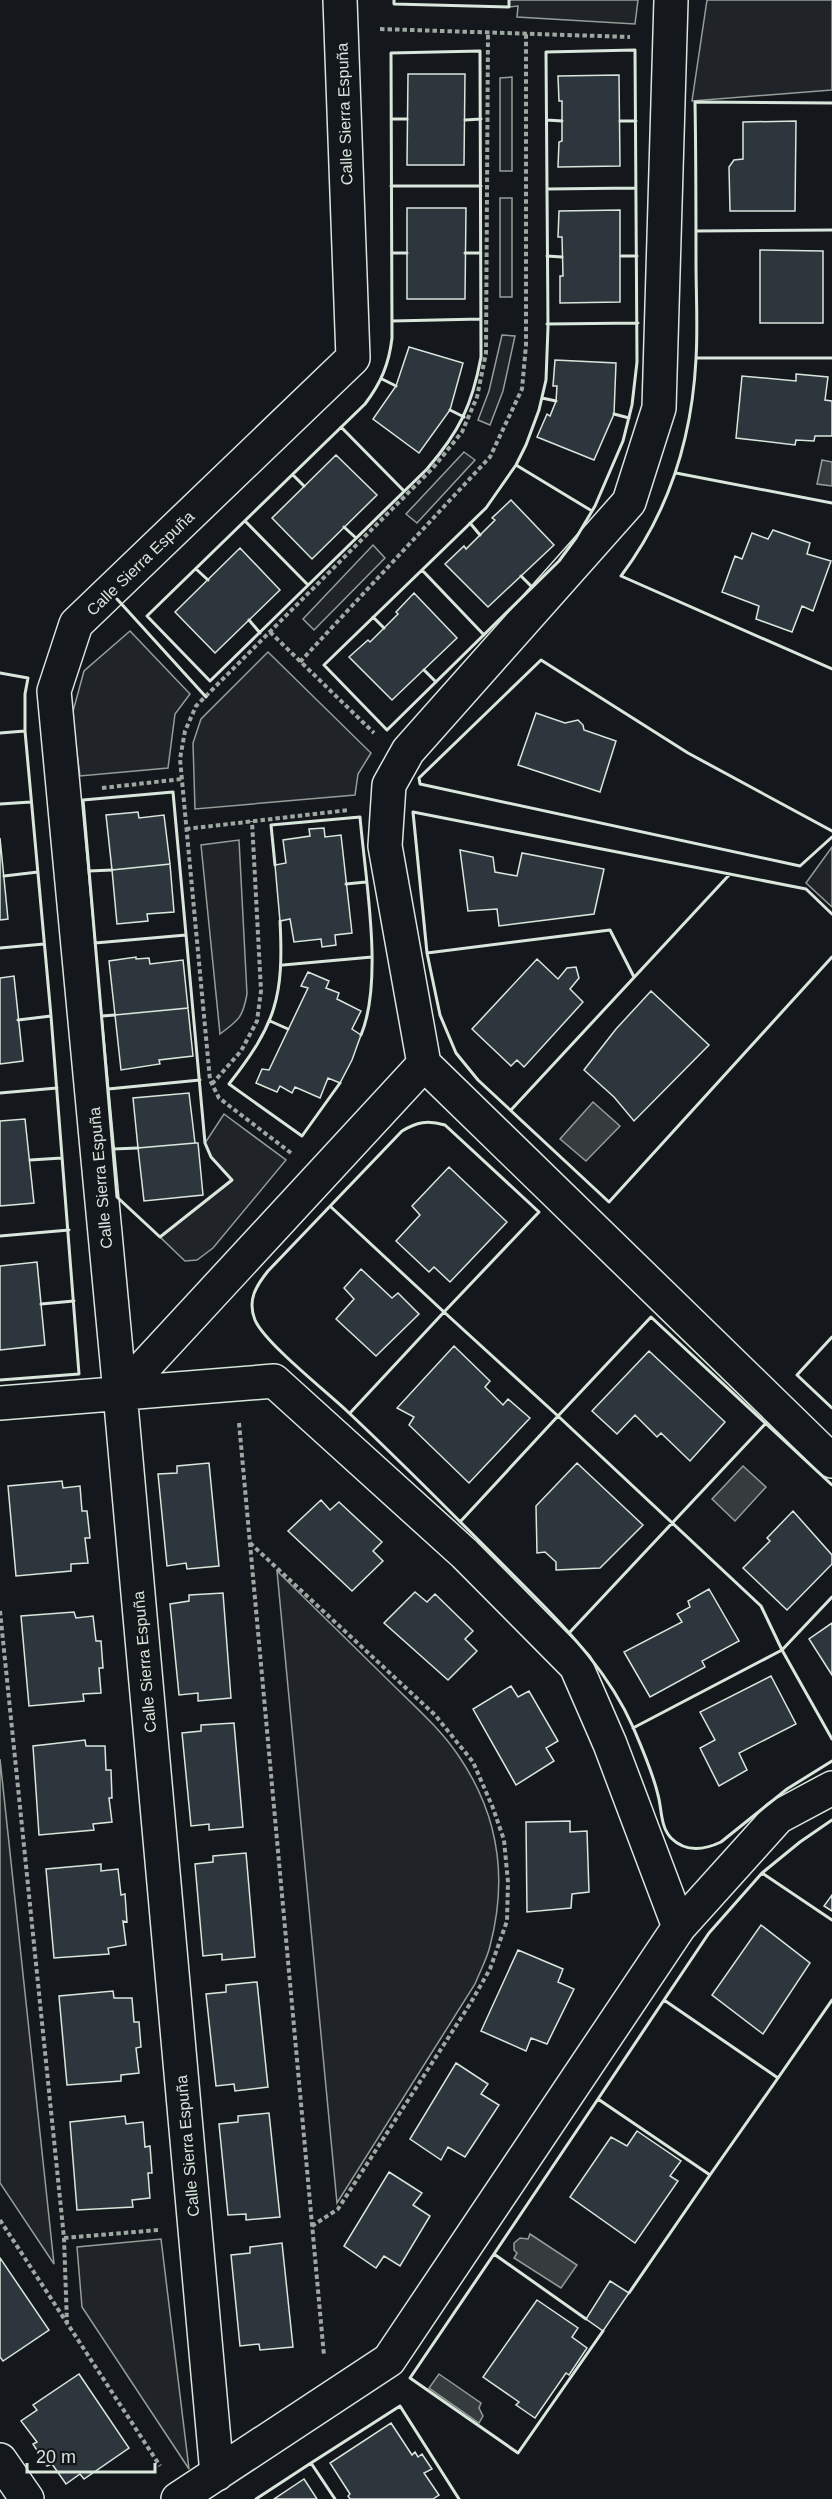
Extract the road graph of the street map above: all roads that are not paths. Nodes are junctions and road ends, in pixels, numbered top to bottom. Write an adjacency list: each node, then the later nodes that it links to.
1 (671, 0): 3 (street)
2 (341, 14): 4 (street, Calle Sierra Espuña)
3 (424, 1064): 4 (street); 6 (street)
4 (120, 1393): 5 (street); 8 (street); 10 (street, Calle Sierra Espuña)
5 (0, 1402)
6 (832, 1461)
7 (832, 1788): 8 (street)
8 (679, 1927): 10 (street)
9 (0, 2460): 12 (street)
10 (217, 2474): 11 (street)
11 (179, 2498)
12 (27, 2499)

